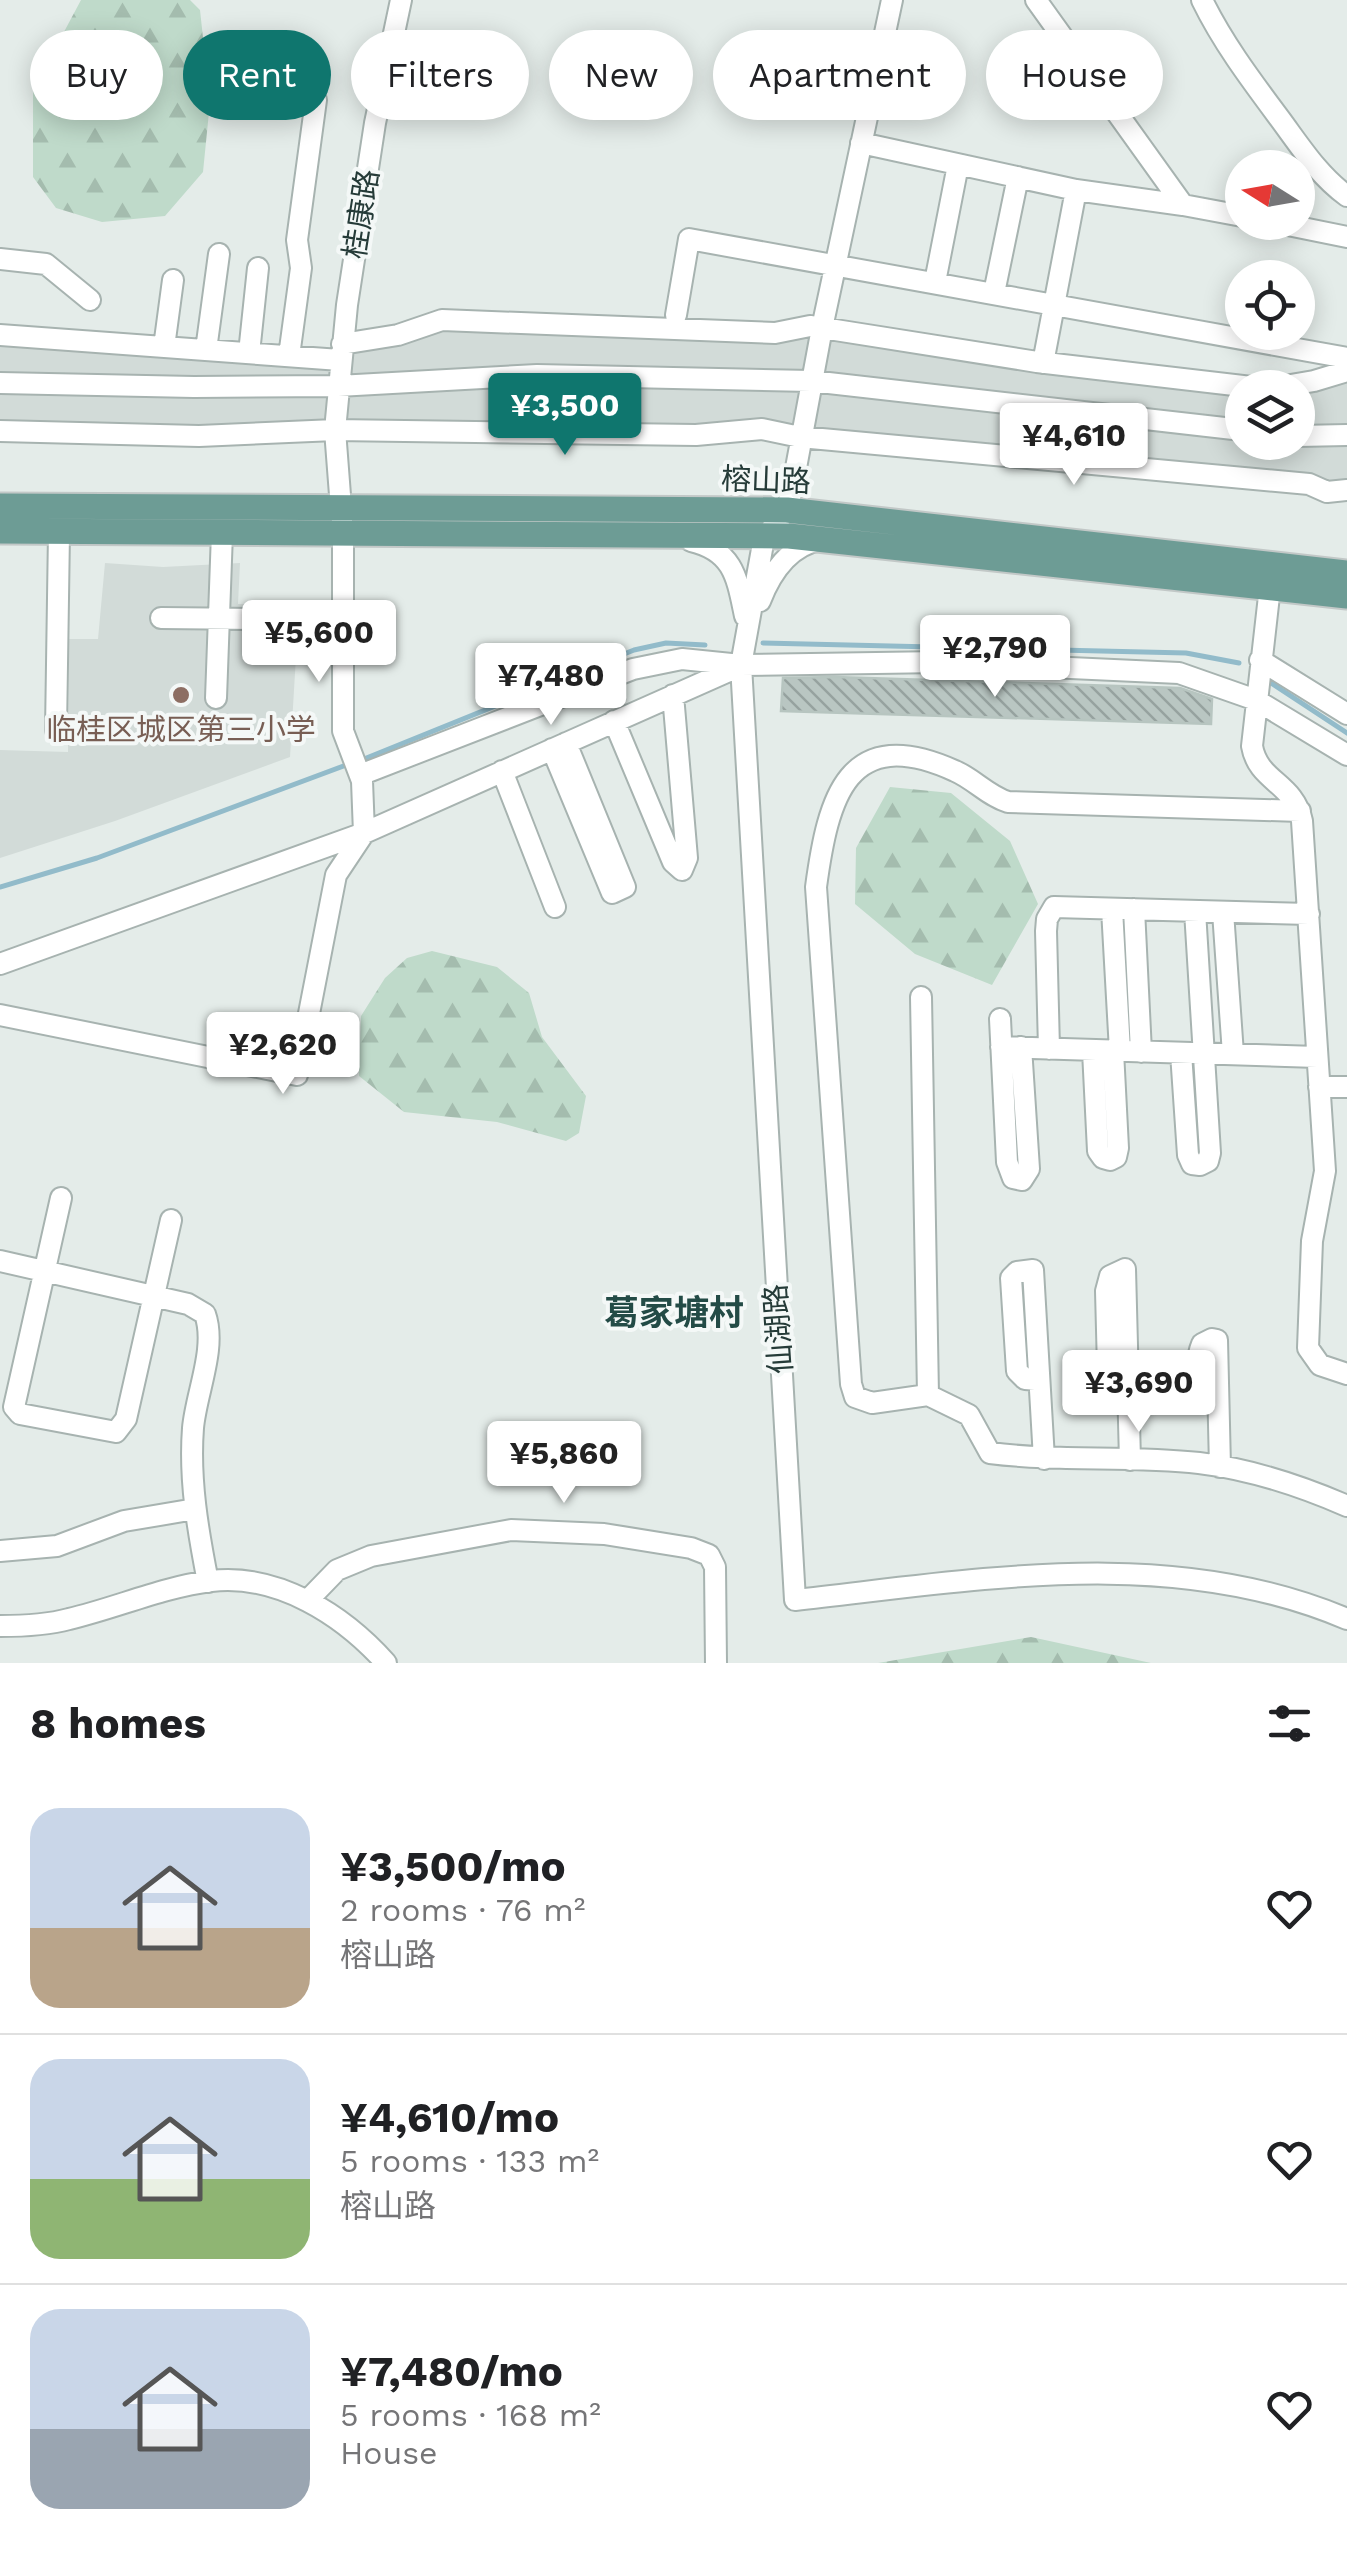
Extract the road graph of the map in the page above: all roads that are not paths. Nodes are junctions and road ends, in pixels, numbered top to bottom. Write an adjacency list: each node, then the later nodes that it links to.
1 (400, 0): 29 (street, 桂康路)
2 (892, 0): 6 (street)
3 (1036, 0): 11 (street)
4 (1202, 0): 10 (street)
5 (313, 120): 31 (street)
6 (862, 143): 7 (street); 17 (street)
7 (958, 166): 8 (street); 20 (street)
8 (1018, 177): 9 (street); 21 (street)
9 (1076, 190): 11 (street); 23 (street)
10 (1347, 196)
11 (1184, 205): 12 (street)
12 (1225, 213)
13 (1315, 231): 14 (street)
14 (1347, 237)
15 (219, 254): 28 (street)
16 (0, 259): 22 (street)
17 (836, 264): 20 (street); 24 (street); 25 (street)
18 (258, 268): 30 (street)
19 (172, 280): 27 (street)
20 (935, 282): 21 (street)
21 (994, 294): 23 (street)
22 (90, 300)
23 (1053, 304): 32 (street); 33 (street)
24 (676, 315)
25 (822, 328): 29 (street); 33 (street); 35 (street)
26 (0, 334): 27 (street)
27 (164, 347): 28 (street)
28 (206, 350): 30 (street)
29 (341, 352): 31 (street); 39 (street, 桂康路)
30 (248, 353): 31 (street)
31 (289, 356)
32 (1347, 358)
33 (1043, 363): 38 (street)
34 (1347, 370): 36 (street)
35 (811, 381): 39 (street); 40 (street); 45 (street)
36 (1315, 382)
37 (0, 383): 39 (street)
38 (1225, 384)
39 (338, 386): 41 (street, 桂康路)
40 (1225, 428)
41 (335, 430): 42 (street); 45 (street); 51 (street, 桂康路)
42 (0, 431)
43 (1347, 435): 44 (street)
44 (1315, 436)
45 (800, 437): 46 (street); 47 (street)
46 (793, 484): 49 (street); 50 (street)
47 (1347, 490)
48 (0, 506): 51 (main road, 榕山路)
49 (754, 510): 50 (main road, 榕山路); 51 (main road, 榕山路)
50 (800, 512): 56 (street, 仙湖路); 58 (main road, 榕山路)
51 (342, 521): 54 (main road, 榕山路); 55 (main road, 榕山路); 76 (street, 桂康路)
52 (0, 531): 53 (main road, 榕山路)
53 (59, 532): 54 (main road, 榕山路); 72 (street)
54 (222, 534): 62 (street)
55 (675, 537): 56 (main road, 榕山路); 64 (street)
56 (764, 538): 57 (main road, 榕山路); 64 (street, 仙湖路)
57 (822, 540): 59 (main road, 榕山路); 64 (street)
58 (1347, 572)
59 (1270, 587): 60 (main road, 榕山路); 65 (street)
60 (1347, 596)
61 (161, 618): 62 (street)
62 (218, 619): 63 (street); 68 (street)
63 (258, 620)
64 (747, 630): 66 (street, 仙湖路)
65 (1260, 660): 69 (street); 70 (street)
66 (742, 665): 67 (street); 69 (street); 76 (street); 116 (street, 仙湖路)
67 (673, 695): 71 (street); 71 (street)
68 (216, 698)
69 (1256, 700): 74 (street); 77 (street)
70 (1347, 714)
71 (614, 721): 73 (street)
72 (56, 730)
73 (559, 746): 73 (street); 75 (street)
74 (1347, 755)
75 (502, 771): 78 (street); 79 (street)
76 (360, 776): 78 (street, 桂康路)
77 (1300, 811): 83 (street); 106 (street)
78 (364, 832): 84 (street); 86 (street)
79 (556, 907)
80 (1123, 909): 81 (street); 89 (street); 90 (street)
81 (1195, 911): 82 (street); 92 (street)
82 (1223, 912): 83 (street); 93 (street)
83 (1309, 914): 94 (street)
84 (0, 964)
85 (921, 997): 106 (street)
86 (0, 1015)
87 (1000, 1019): 88 (street)
88 (1011, 1047): 88 (street); 89 (street)
89 (1049, 1049): 90 (street)
90 (1116, 1051): 91 (street)
91 (1180, 1053): 92 (street); 92 (street)
92 (1204, 1054): 93 (street)
93 (1233, 1054): 94 (street)
94 (1317, 1057): 95 (street)
95 (1320, 1087): 96 (street); 102 (street)
96 (1347, 1087)
97 (62, 1198): 100 (street)
98 (171, 1220): 101 (street)
99 (0, 1261): 100 (street)
100 (44, 1271): 101 (street); 101 (street)
101 (155, 1296): 111 (street)
102 (1347, 1374)
103 (1039, 1380): 103 (street); 107 (street)
104 (1128, 1384): 104 (street); 108 (street)
105 (1218, 1386): 109 (street)
106 (928, 1395): 107 (street)
107 (1044, 1459): 108 (street)
108 (1130, 1460): 109 (street)
109 (1220, 1467): 110 (street)
110 (1347, 1506)
111 (195, 1508): 112 (street); 113 (street)
112 (0, 1551)
113 (208, 1582): 115 (street); 117 (street)
114 (1347, 1595): 116 (street)
115 (306, 1601): 118 (street); 119 (street)
116 (1343, 1617)
117 (0, 1626)
118 (386, 1663)
119 (716, 1663)

